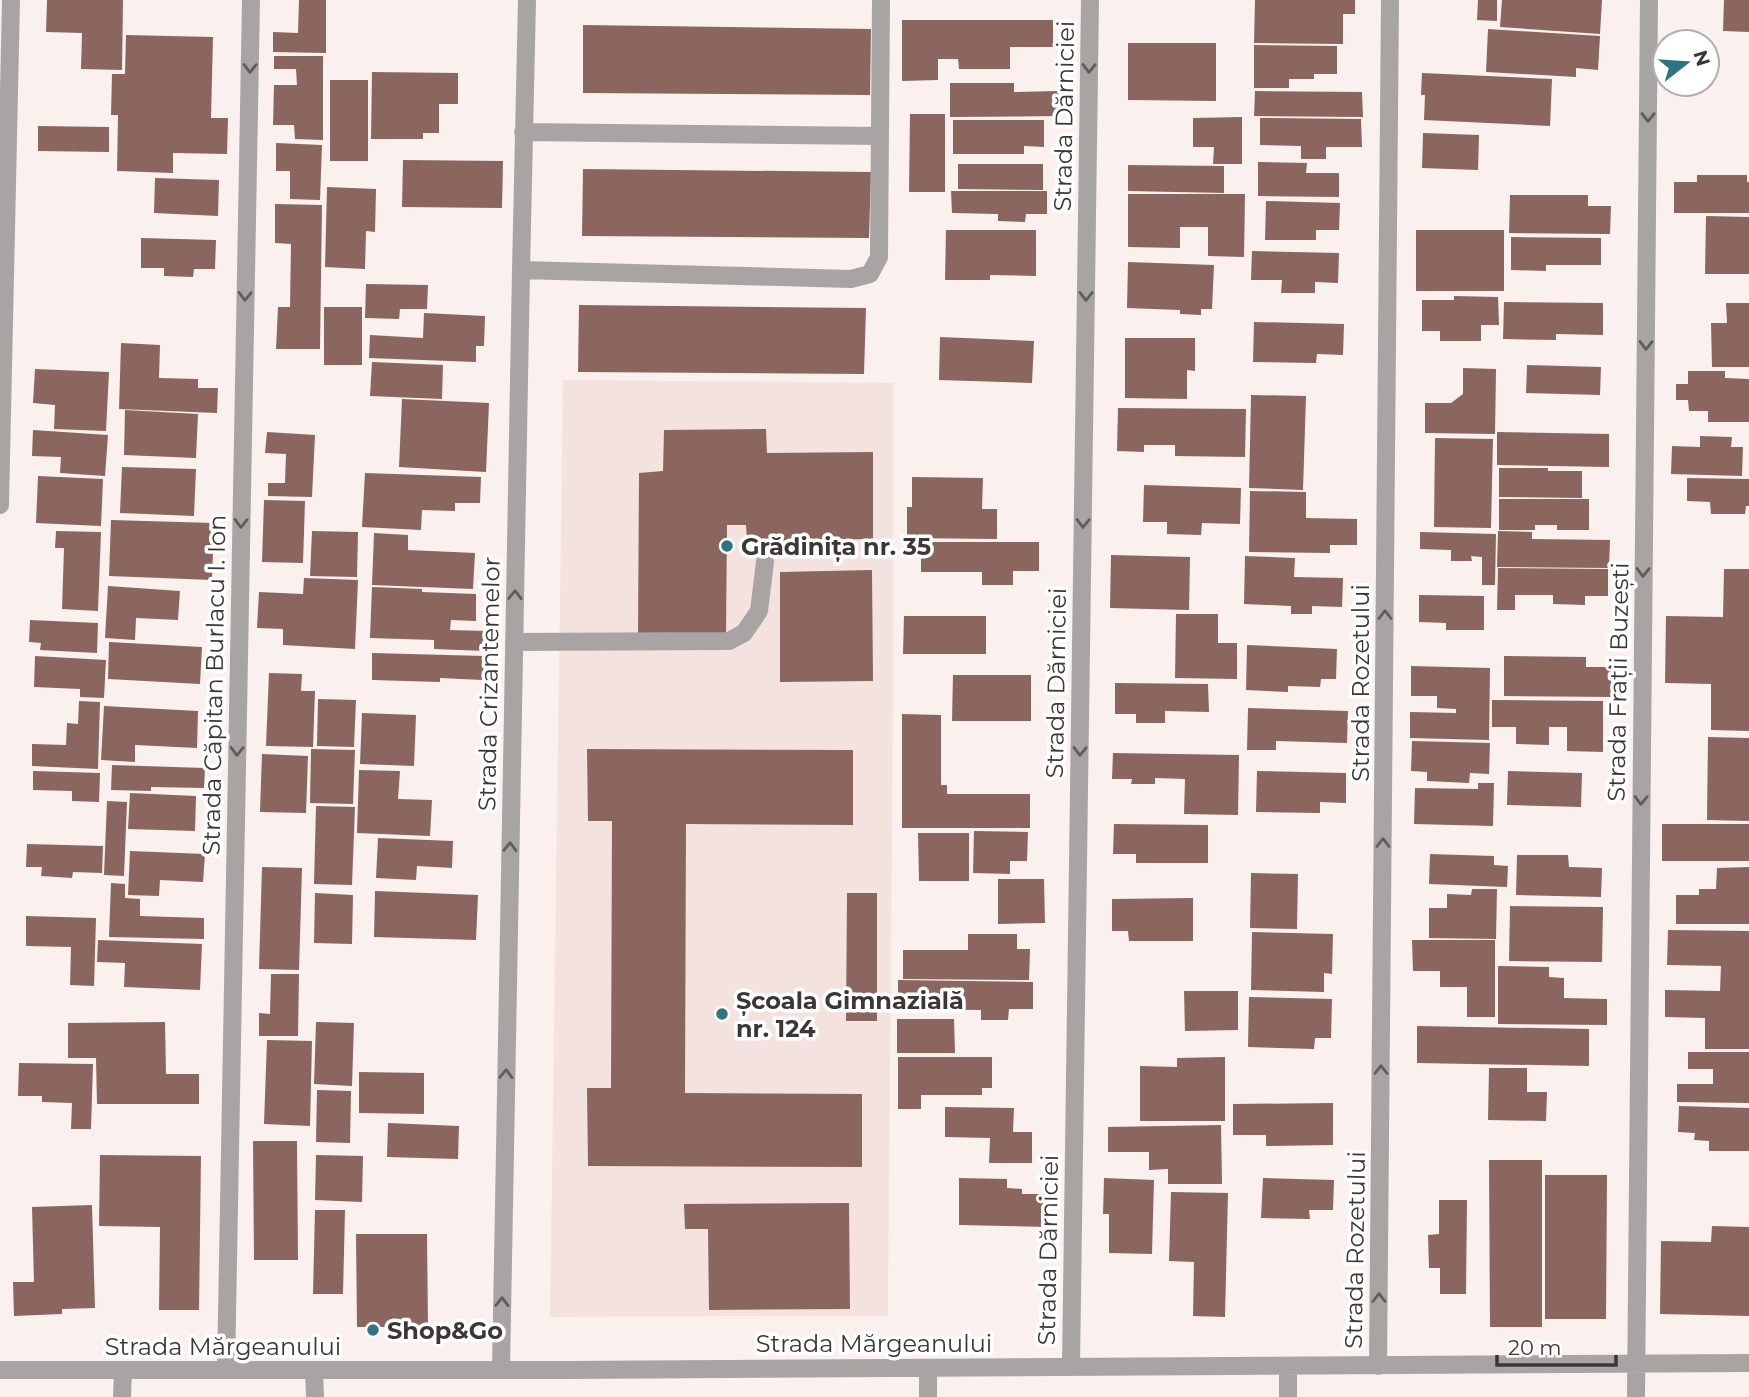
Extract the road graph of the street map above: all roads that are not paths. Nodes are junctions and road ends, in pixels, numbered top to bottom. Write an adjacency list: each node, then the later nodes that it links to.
1 (10, 0): 11 (street)
2 (251, 0): 22 (street, Strada Căpitan Burlacu I. Ion, one-way to 22)
3 (527, 0): 8 (street, Strada Crizantemelor)
4 (881, 0): 9 (street)
5 (1090, 0): 16 (street, Strada Dărniciei, one-way to 16)
6 (1390, 0): 18 (street, Strada Rozetului, one-way to 6)
7 (1649, 0): 15 (street, Strada Frații Buzești, one-way to 15)
8 (523, 132): 9 (street); 10 (street, Strada Crizantemelor)
9 (880, 136): 10 (street)
10 (521, 270): 13 (street, Strada Crizantemelor, one-way to 10)
11 (0, 505)
12 (765, 562): 13 (street)
13 (514, 642): 24 (street, Strada Crizantemelor, one-way to 13)
14 (1749, 1363): 15 (street, Strada Mărgeanului)
15 (1636, 1364): 18 (street, Strada Mărgeanului); 29 (street, Strada Frații Buzești)
16 (1071, 1366): 17 (street, Strada Mărgeanului); 19 (street, Strada Mărgeanului)
17 (1288, 1366): 18 (street, Strada Mărgeanului); 28 (street)
18 (1378, 1366)
19 (928, 1368): 24 (street, Strada Mărgeanului); 27 (street)
20 (0, 1370): 21 (street, Strada Mărgeanului)
21 (123, 1370): 22 (street, Strada Mărgeanului); 25 (street)
22 (226, 1370): 23 (street, Strada Mărgeanului)
23 (314, 1370): 24 (street, Strada Mărgeanului); 26 (street)
24 (501, 1370)
25 (122, 1397)
26 (315, 1397)
27 (928, 1397)
28 (1287, 1397)
29 (1636, 1397)

